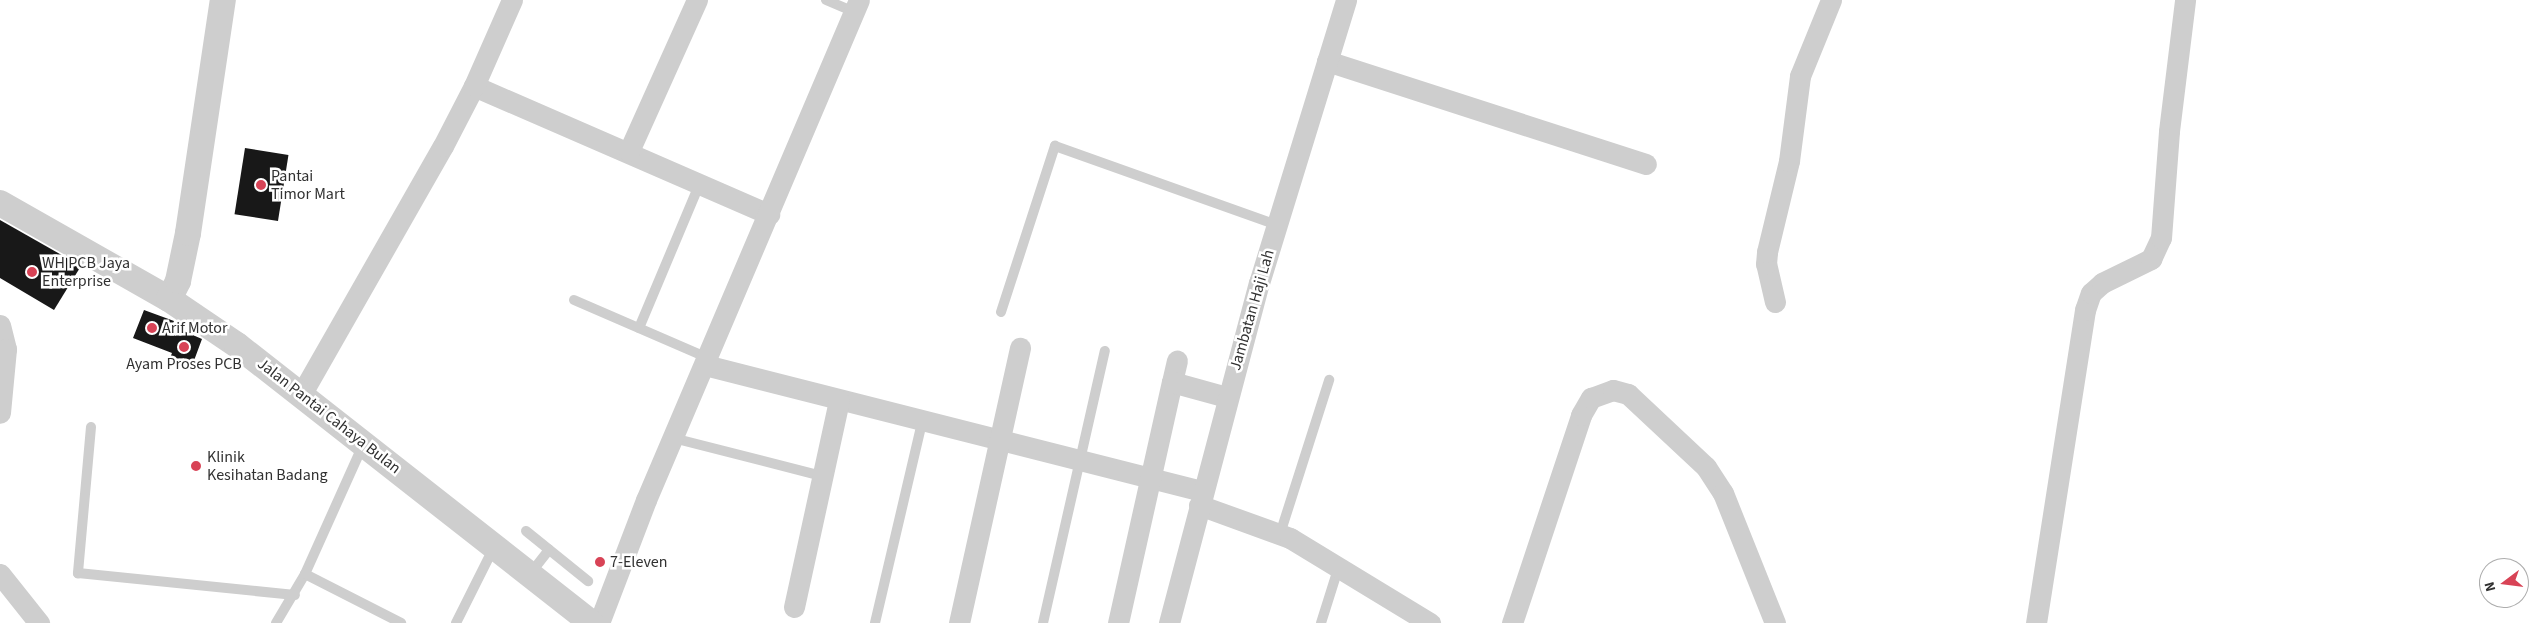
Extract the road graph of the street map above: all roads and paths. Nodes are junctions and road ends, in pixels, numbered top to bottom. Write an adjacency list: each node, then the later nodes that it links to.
1 (223, 0): 17 (street)
2 (512, 0): 10 (street)
3 (697, 0): 11 (street)
4 (826, 0): 8 (lane)
5 (1346, 0): 9 (street, Jambatan Haji Lah)
6 (1832, 0): 19 (street)
7 (2185, 0): 68 (street)
8 (857, 6): 15 (street)
9 (1327, 61): 12 (street); 16 (street, Jambatan Haji Lah)
10 (474, 86): 11 (street); 29 (street)
11 (629, 151): 13 (street)
12 (1646, 164)
13 (700, 183): 15 (street); 22 (lane)
14 (0, 203): 17 (street, Jalan Pantai Cahaya Bulan)
15 (769, 214): 26 (street)
16 (1277, 225): 20 (lane); 30 (street, Jambatan Haji Lah)
17 (169, 299): 29 (street, Jalan Pantai Cahaya Bulan)
18 (574, 300): 22 (lane)
19 (1775, 302)
20 (1000, 312)
21 (0, 325): 32 (street)
22 (639, 328): 26 (lane)
23 (1020, 348): 37 (street)
24 (1105, 351): 38 (lane)
25 (1177, 361): 28 (street)
26 (706, 362): 31 (street); 35 (street)
27 (1330, 380): 43 (lane)
28 (1172, 382): 30 (street); 40 (street)
29 (302, 393): 36 (street, Jalan Pantai Cahaya Bulan)
30 (1227, 397): 41 (street, Jambatan Haji Lah)
31 (839, 401): 33 (street); 39 (street)
32 (0, 413)
33 (922, 422): 37 (street); 59 (lane)
34 (91, 427): 51 (lane)
35 (673, 438): 39 (lane); 58 (street)
36 (364, 442): 44 (street, Jalan Pantai Cahaya Bulan); 48 (lane)
37 (1000, 443): 38 (street); 60 (street)
38 (1080, 463): 40 (street); 61 (lane)
39 (822, 476): 52 (street)
40 (1149, 478): 41 (street); 62 (street)
41 (1201, 498): 43 (street); 63 (street, Jambatan Haji Lah)
42 (526, 531): 45 (lane)
43 (1280, 534): 46 (street)
44 (495, 546): 49 (street, Jalan Pantai Cahaya Bulan); 56 (lane)
45 (549, 550): 49 (lane); 50 (lane)
46 (1339, 566): 64 (lane); 65 (street)
47 (0, 574): 53 (street)
48 (305, 574): 51 (lane); 55 (lane)
49 (530, 574): 57 (street, Jalan Pantai Cahaya Bulan)
50 (588, 582)
51 (295, 594): 54 (lane)
52 (794, 607)
53 (39, 623)
54 (276, 623)
55 (401, 623)
56 (456, 623)
57 (591, 623)
58 (599, 623)
59 (875, 623)
60 (959, 623)
61 (1043, 623)
62 (1118, 623)
63 (1169, 623)
64 (1321, 623)
65 (1430, 623)
66 (1512, 623): 67 (street)
67 (1775, 623)
68 (2036, 623)

